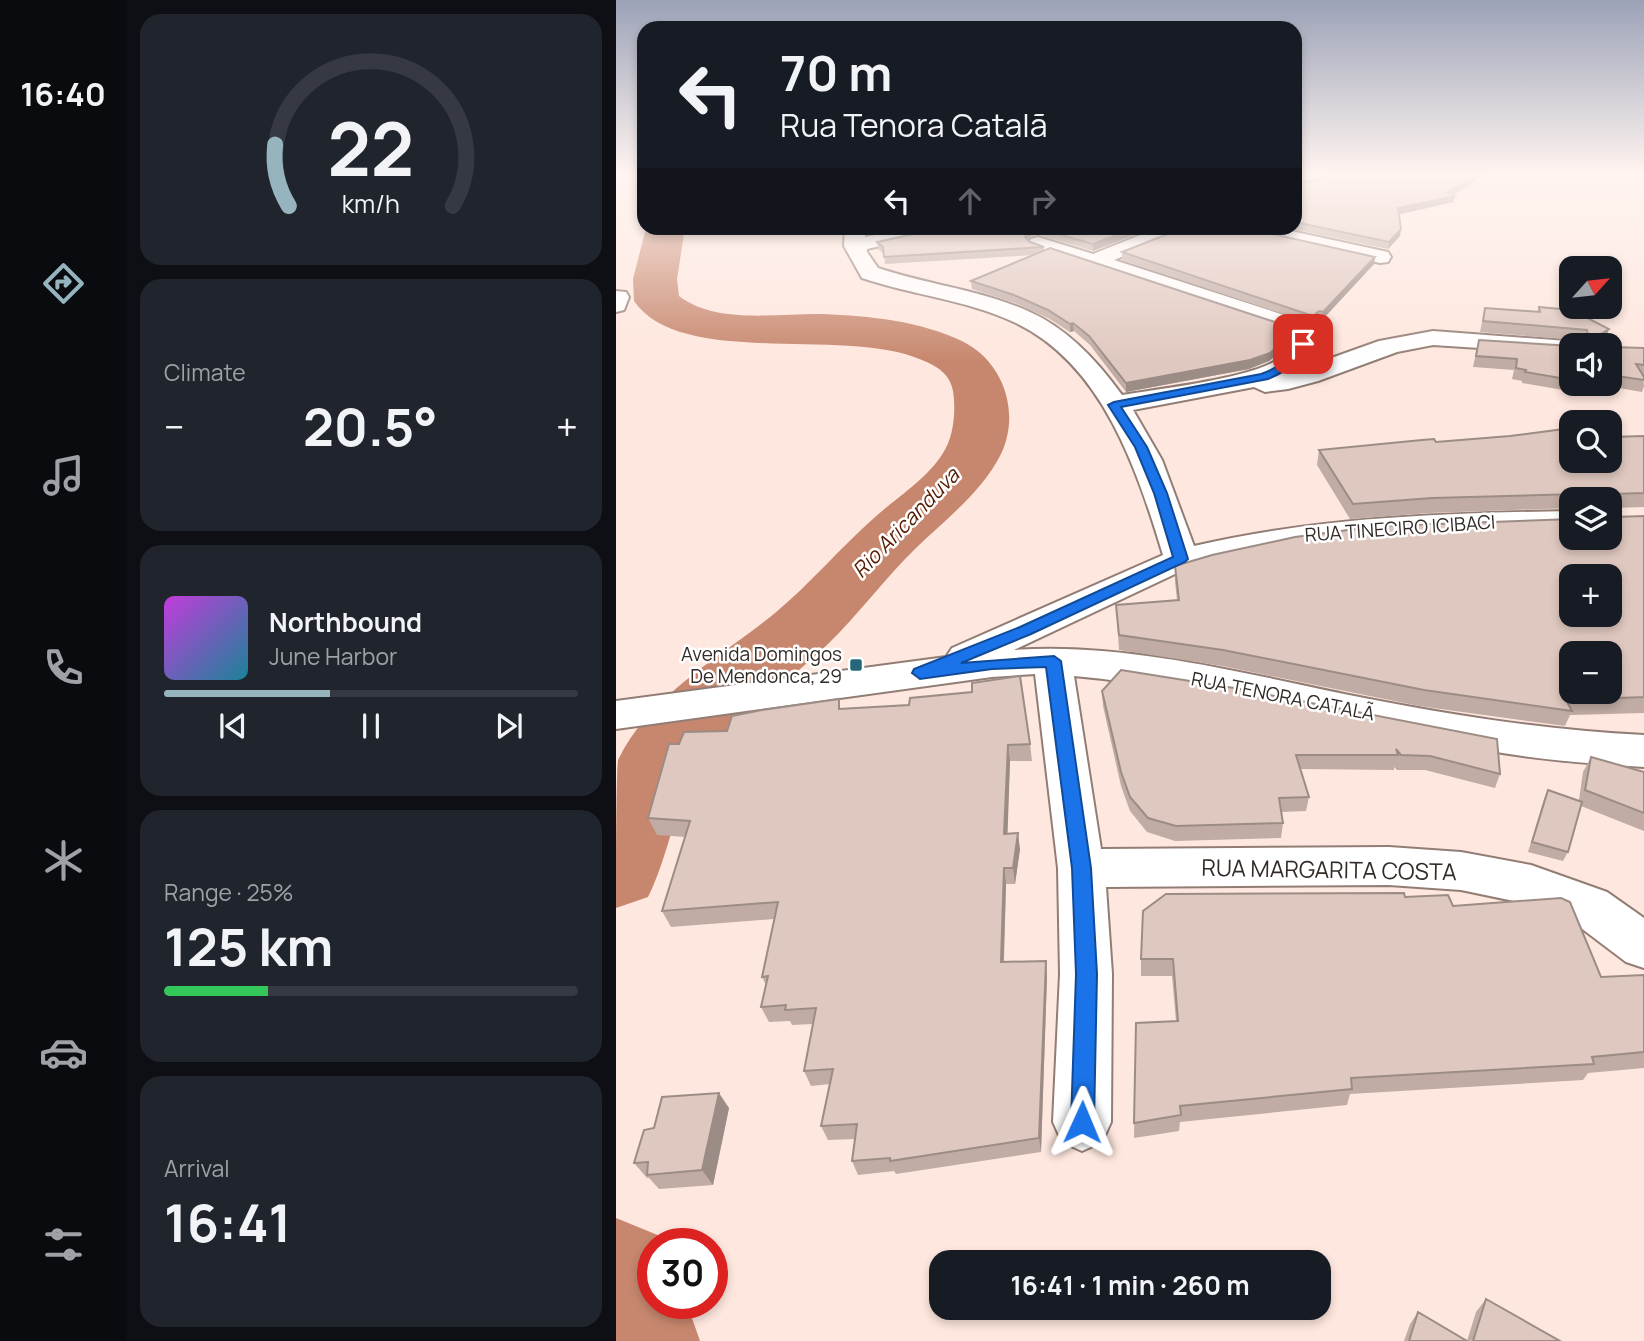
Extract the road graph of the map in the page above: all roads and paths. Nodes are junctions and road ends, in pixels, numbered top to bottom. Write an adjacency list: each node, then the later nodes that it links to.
1 (1156, 236): 6 (street)
2 (1285, 236): 5 (street)
3 (854, 237): 9 (street)
4 (1038, 243): 6 (street)
5 (1380, 257)
6 (1091, 262): 8 (street)
7 (1559, 347): 8 (street)
8 (1214, 388): 9 (street)
9 (1114, 405): 11 (street)
10 (1559, 521): 11 (street, RUA TINECIRO ICIBACI)
11 (1181, 559): 13 (street, RUA TINECIRO ICIBACI)
12 (1054, 661): 13 (street, RUA TENORA CATALÃ); 15 (street, RUA TENORA CATALÃ); 16 (street)
13 (920, 673): 14 (street)
14 (628, 713)
15 (1644, 751)
16 (1081, 868): 17 (street, RUA MARGARITA COSTA); 18 (street)
17 (1644, 946)
18 (1082, 1122)

